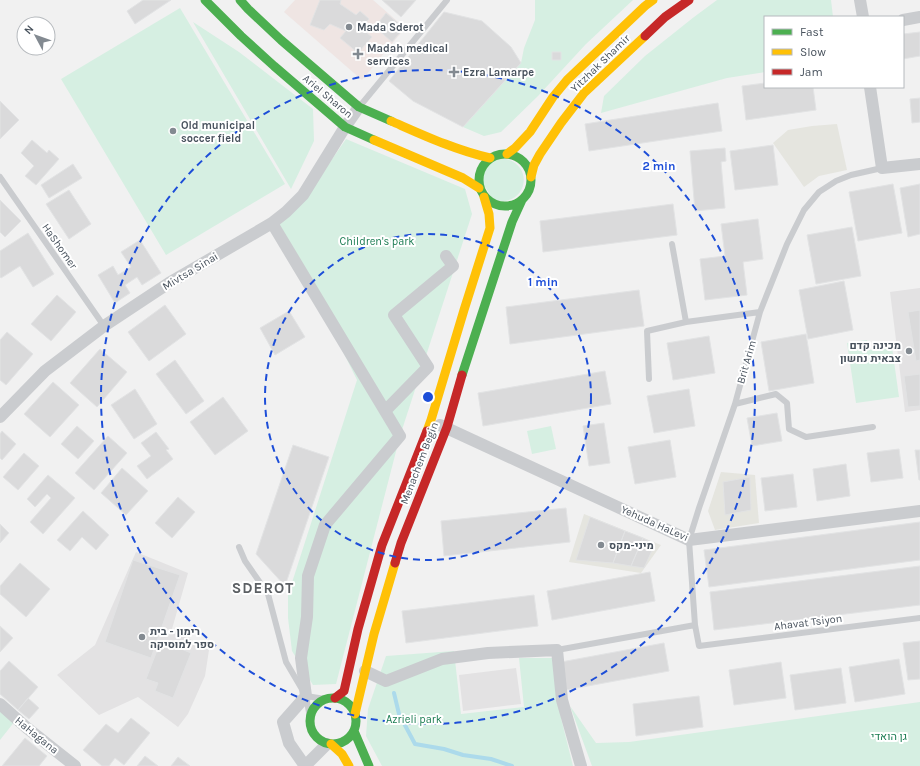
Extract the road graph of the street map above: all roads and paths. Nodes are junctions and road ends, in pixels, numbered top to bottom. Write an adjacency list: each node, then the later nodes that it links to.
1 (205, 0): 12 (main road, Ariel Sharon)
2 (240, 0): 11 (main road, Ariel Sharon)
3 (447, 0): 11 (lane)
4 (653, 0): 13 (main road, Yitzhak Shamir)
5 (689, 0): 18 (main road, Yitzhak Shamir)
6 (860, 0): 7 (street)
7 (863, 16)
8 (920, 17): 9 (street)
9 (904, 20)
10 (870, 88): 16 (street)
11 (359, 107): 12 (street, Mivtsa Sinai); 14 (main road, Ariel Sharon)
12 (345, 127): 19 (main road, Ariel Sharon); 22 (street, Mivtsa Sinai)
13 (507, 154): 14 (main road); 18 (main road)
14 (490, 158): 19 (main road)
15 (920, 164): 16 (street, Brit Arim)
16 (882, 168): 25 (lane, Brit Arim)
17 (0, 177): 27 (lane, HaShomer)
18 (531, 177): 21 (main road)
19 (479, 188): 20 (main road)
20 (484, 197): 21 (main road); 32 (main road, Menachem Begin)
21 (522, 200): 33 (main road, Menachem Begin)
22 (272, 223): 27 (street, Mivtsa Sinai); 30 (street)
23 (672, 244): 26 (lane)
24 (446, 256): 30 (street)
25 (760, 312): 26 (lane); 29 (lane, Brit Arim)
26 (686, 322): 28 (lane)
27 (104, 326): 31 (street, Mivtsa Sinai)
28 (649, 379)
29 (735, 404): 34 (lane); 36 (lane, Brit Arim)
30 (385, 411): 43 (street)
31 (1, 412)
32 (430, 420): 33 (street, Yehuda HaLevi); 44 (main road, Menachem Begin)
33 (447, 427): 36 (street, Yehuda HaLevi); 42 (main road, Menachem Begin)
34 (873, 427)
35 (920, 510): 36 (street, Yehuda HaLevi)
36 (689, 540): 39 (lane, Brit Arim)
37 (239, 547): 43 (lane)
38 (920, 618): 40 (lane, Ahavat Tsiyon)
39 (695, 625): 40 (lane, Brit Arim); 41 (lane)
40 (699, 646)
41 (557, 650): 42 (street); 50 (street)
42 (365, 671): 46 (main road, Menachem Begin)
43 (306, 696): 44 (lane); 47 (lane); 52 (street)
44 (330, 699): 46 (main road); 47 (main road)
45 (0, 704): 51 (street, HaHagana)
46 (355, 714): 48 (main road)
47 (310, 718): 49 (main road)
48 (354, 731): 49 (main road); 54 (main road)
49 (329, 744): 52 (street); 53 (main road)
50 (577, 752): 55 (street); 56 (street)
51 (75, 766)
52 (305, 766)
53 (349, 766)
54 (369, 766)
55 (571, 766)
56 (581, 766)

